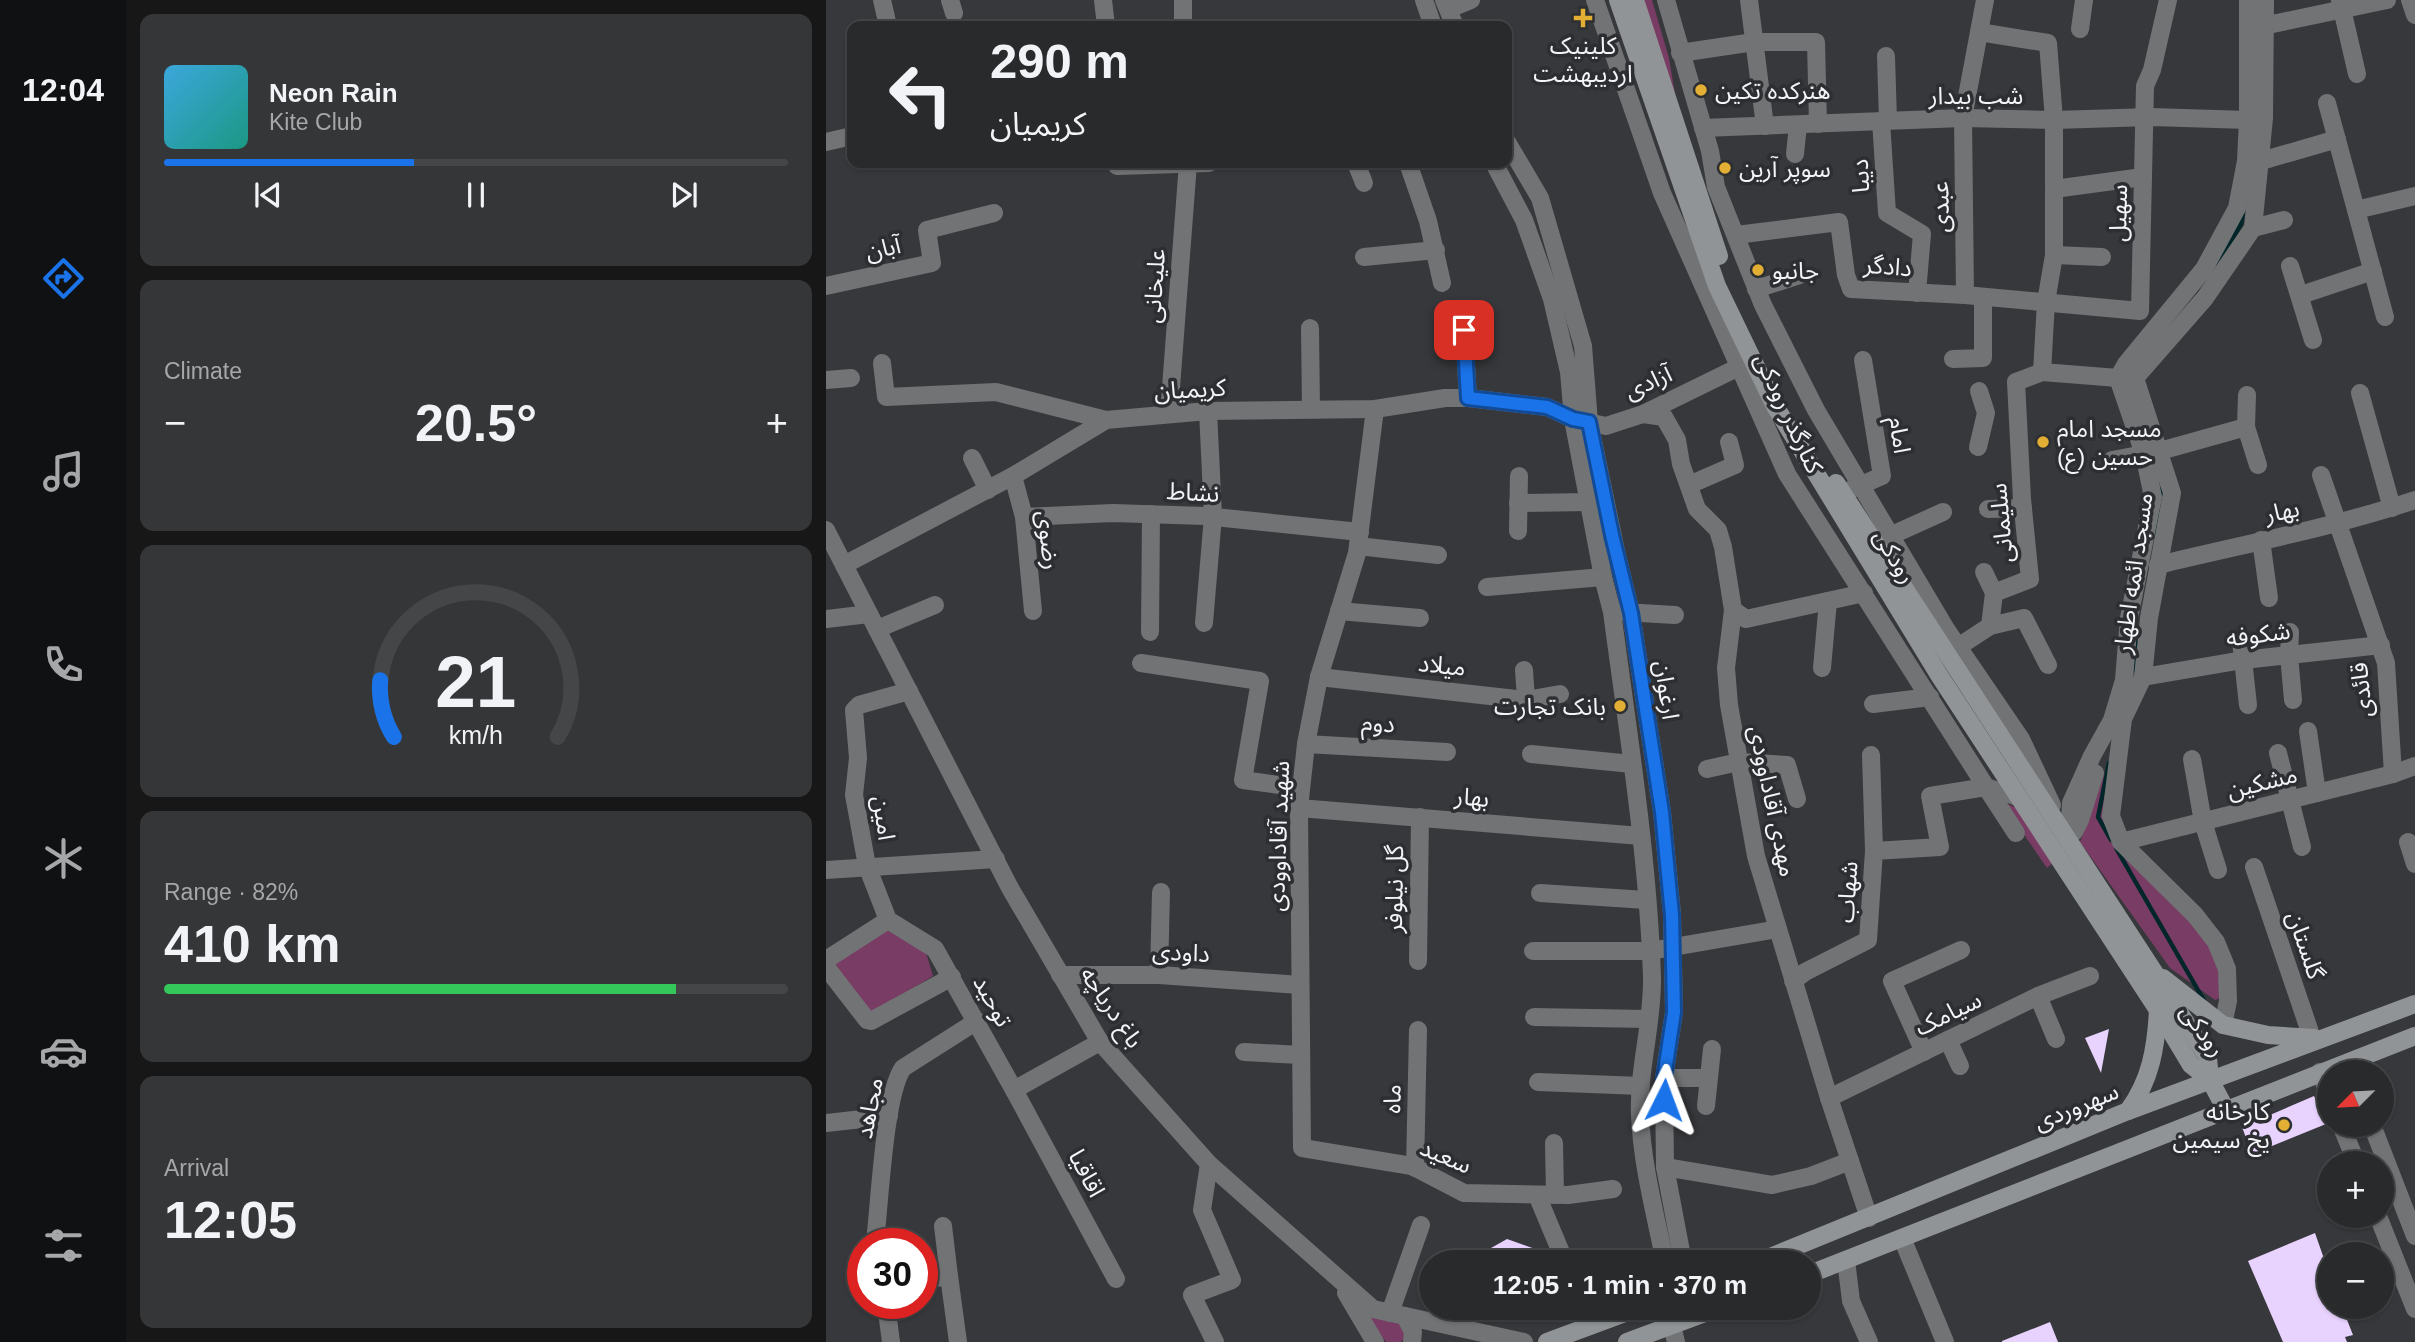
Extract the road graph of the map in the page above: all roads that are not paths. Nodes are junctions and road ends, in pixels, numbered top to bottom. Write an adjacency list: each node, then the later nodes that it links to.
1 (882, 0): 21 (street)
2 (1103, 0): 22 (street)
3 (1182, 0): 23 (street)
4 (1424, 0): 24 (street)
5 (1471, 0): 19 (street)
6 (1595, 0): 85 (street, کنارگذر رودکی)
7 (1618, 0): 192 (main road, رودکی)
8 (1635, 0): 116 (main road, رودکی)
9 (1665, 0): 29 (street)
10 (1749, 0): 28 (street)
11 (1985, 0): 27 (street, عبدی)
12 (2084, 0): 26 (street)
13 (2168, 0): 33 (street, سهیل)
14 (2248, 0): 25 (street, مسجد ائمه اطهار)
15 (2265, 0): 25 (street, مسجد ائمه اطهار)
16 (2387, 0): 18 (street)
17 (2410, 0): 20 (street)
18 (2342, 5): 25 (street); 31 (street)
19 (1449, 12)
20 (2415, 15)
21 (887, 21)
22 (1105, 21)
23 (1183, 21)
24 (1431, 21)
25 (2256, 28): 36 (street, مسجد ائمه اطهار); 47 (street, مسجد ائمه اطهار)
26 (2080, 29)
27 (1979, 32): 34 (street, عبدی); 35 (street)
28 (1754, 42): 29 (street); 38 (street); 40 (street)
29 (1680, 52): 41 (street)
30 (1886, 56): 37 (street)
31 (2357, 74)
32 (2327, 103): 43 (street)
33 (2144, 117): 35 (street, شب بیدار); 36 (street, شب بیدار); 52 (street, سهیل)
34 (1963, 118): 35 (street, شب بیدار); 37 (street, شب بیدار); 75 (street, عبدی)
35 (2054, 120): 55 (street)
36 (2248, 120): 47 (street, مسجد ائمه اطهار)
37 (1885, 121): 38 (street, شب بیدار); 73 (street, دیبا)
38 (1818, 124): 39 (street, شب بیدار)
39 (1798, 125): 40 (street, شب بیدار); 46 (street)
40 (1765, 126): 41 (street, شب بیدار)
41 (1703, 128): 62 (street)
42 (847, 137): 44 (street)
43 (2337, 139): 47 (street); 58 (street)
44 (826, 142)
45 (1512, 151): 54 (street, ارغوان)
46 (1795, 154)
47 (2253, 161): 61 (street, مسجد ائمه اطهار); 88 (street, مسجد ائمه اطهار)
48 (1188, 168): 99 (street, علیخانی)
49 (1358, 168): 53 (street)
50 (1410, 168): 63 (street)
51 (1497, 168): 56 (street, ارغوان)
52 (2143, 177): 55 (street); 77 (street, سهیل)
53 (1364, 183)
54 (1531, 183): 56 (street); 102 (street, ارغوان)
55 (2054, 189): 64 (street)
56 (1511, 195): 102 (street, ارغوان)
57 (2415, 196): 58 (street)
58 (2356, 210): 68 (street)
59 (994, 214): 71 (street, آبان)
60 (2284, 220): 61 (street)
61 (2253, 228): 106 (street, مسجد ائمه اطهار)
62 (1736, 235): 72 (street); 73 (street, دادگر)
63 (1436, 250): 65 (street); 70 (street)
64 (2054, 255): 66 (street); 76 (street)
65 (1364, 257)
66 (2102, 257)
67 (2290, 266): 74 (street)
68 (2373, 271): 74 (street); 78 (street)
69 (1800, 275): 72 (street)
70 (1442, 282)
71 (826, 286)
72 (1756, 289): 113 (street)
73 (1917, 293): 75 (street, دادگر)
74 (2301, 295): 81 (street)
75 (1974, 296): 76 (street, دادگر); 82 (street, عبدی)
76 (2046, 302): 77 (street, دادگر); 86 (street)
77 (2140, 311)
78 (2385, 317)
79 (1310, 328): 94 (street)
80 (1464, 330): 93 (street)
81 (2314, 340)
82 (1953, 359)
83 (1863, 360): 113 (street, امام)
84 (882, 363): 101 (street)
85 (1739, 367): 100 (street, آزادی); 140 (street, کنارگذر رودکی)
86 (2042, 372): 88 (street); 97 (street, سلیمانی)
87 (851, 378): 89 (street)
88 (2118, 378): 106 (street, مسجد ائمه اطهار)
89 (826, 380)
90 (1979, 391): 98 (street)
91 (2360, 393): 121 (street)
92 (2247, 396): 103 (street)
93 (1468, 398): 95 (street, کریمیان); 102 (street, کریمیان)
94 (1311, 409): 95 (street, کریمیان); 96 (street, کریمیان)
95 (1375, 409): 131 (street, شهید آقاداوودی)
96 (1208, 411): 99 (street, کریمیان); 125 (street)
97 (2017, 411): 98 (street); 120 (street, سلیمانی)
98 (1986, 413): 105 (street)
99 (1169, 414): 101 (street, کریمیان)
100 (1643, 414): 102 (street, آزادی); 114 (street, مهدی آقاداوودی)
101 (1106, 420): 112 (street, کریمیان)
102 (1581, 421): 118 (street, ارغوان); 133 (street, ارغوان)
103 (2246, 426): 106 (street); 109 (street)
104 (1729, 442): 114 (street)
105 (1978, 447)
106 (2152, 453): 108 (street); 136 (street, مسجد ائمه اطهار); 176 (street, مسجد ائمه اطهار)
107 (972, 458): 115 (street)
108 (2112, 460)
109 (2258, 465)
110 (1519, 475): 119 (street)
111 (2321, 475): 127 (street, قائدی)
112 (1013, 476): 115 (street, کریمیان); 126 (street, رضوی)
113 (1862, 484): 116 (street, امام); 130 (street)
114 (1689, 485): 145 (street, مهدی آقاداوودی)
115 (988, 490): 135 (street, کریمیان)
116 (1843, 494): 200 (main road, رودکی)
117 (2415, 500): 121 (street, بهار)
118 (1590, 502): 119 (street); 133 (street, ارغوان)
119 (1518, 503): 129 (street)
120 (2023, 508): 122 (street); 141 (street, سلیمانی)
121 (2392, 508): 127 (street, بهار)
122 (1988, 509)
123 (1943, 512): 130 (street)
124 (1151, 514): 125 (street, نشاط); 126 (street, نشاط); 156 (street)
125 (1213, 516): 131 (street, نشاط); 154 (street)
126 (1024, 517): 146 (street, رضوی)
127 (2336, 525): 132 (street, بهار); 159 (street, قائدی)
128 (826, 530): 135 (street, باغ دریاچه)
129 (1518, 531)
130 (1892, 535): 160 (street)
131 (1359, 539): 134 (street, نشاط); 147 (street, شهید آقاداوودی)
132 (2261, 540): 136 (street, بهار); 142 (street)
133 (1607, 551): 138 (street, ارغوان); 149 (street, ارغوان)
134 (1438, 555)
135 (844, 565): 153 (street, باغ دریاچه)
136 (2158, 565): 168 (street, مسجد ائمه اطهار)
137 (1984, 572): 141 (street)
138 (1603, 577): 139 (street); 148 (street, ارغوان)
139 (1487, 587)
140 (1864, 593): 143 (street); 171 (street, کنارگذر رودکی)
141 (1994, 593): 155 (street, سلیمانی)
142 (2269, 598)
143 (1828, 601): 145 (street); 165 (street)
144 (935, 605): 153 (street)
145 (1733, 610): 184 (street, مهدی آقاداوودی)
146 (1032, 611)
147 (1339, 611): 151 (street); 167 (street, شهید آقاداوودی)
148 (1612, 612): 149 (street); 185 (street, ارغوان)
149 (1631, 613): 150 (street); 217 (street, ارغوان)
150 (1675, 615)
151 (1420, 618)
152 (826, 619): 153 (street)
153 (873, 622): 169 (street, باغ دریاچه)
154 (1204, 623)
155 (1990, 626): 160 (street); 164 (street)
156 (1150, 632)
157 (2290, 632): 161 (street)
158 (2241, 641): 162 (street)
159 (2381, 645): 161 (street, شکوفه); 188 (street, قائدی)
160 (1958, 647): 200 (street)
161 (2288, 655): 162 (street, شکوفه); 173 (street)
162 (2243, 660): 168 (street, شکوفه); 175 (street)
163 (1141, 663): 190 (street)
164 (2048, 665)
165 (1822, 668)
166 (1524, 670): 172 (street)
167 (1319, 677): 172 (street, میلاد); 178 (street, شهید آقاداوودی)
168 (2143, 677): 176 (street, مسجد ائمه اطهار)
169 (909, 691): 206 (street, باغ دریاچه); 208 (street, امین)
170 (1560, 694): 172 (street, میلاد)
171 (1930, 697): 174 (street); 189 (street, کنارگذر رودکی)
172 (1526, 700)
173 (2293, 700)
174 (1873, 704)
175 (2248, 705)
176 (2118, 719): 200 (street, مسجد ائمه اطهار); 201 (street, مسجد ائمه اطهار)
177 (2308, 730): 191 (street)
178 (1306, 744): 179 (street, دوم); 190 (street, شهید آقاداوودی)
179 (1447, 752)
180 (2278, 752): 194 (street)
181 (1531, 754): 185 (street)
182 (1871, 755): 204 (street)
183 (2192, 759): 197 (street)
184 (1739, 762): 187 (street); 193 (street); 216 (street, مهدی آقاداوودی)
185 (1632, 764): 199 (street, ارغوان)
186 (2415, 766): 188 (street, مشکین)
187 (1707, 769)
188 (2393, 774): 191 (street, مشکین)
189 (1986, 787): 192 (street); 198 (street, کنارگذر رودکی); 204 (street, شهاب)
190 (1301, 789): 195 (street, شهید آقاداوودی)
191 (2317, 793): 194 (street, مشکین)
192 (2018, 796): 205 (main road, رودکی)
193 (1797, 799)
194 (2288, 800): 197 (street, مشکین); 203 (street)
195 (1299, 808): 196 (street, بهار); 230 (street, شهید آقاداوودی)
196 (1420, 817): 199 (street, بهار); 222 (street, گل نیلوفر)
197 (2203, 822): 201 (street, مشکین); 211 (street)
198 (2016, 833)
199 (1641, 836): 214 (street, ارغوان)
200 (2069, 839): 205 (street); 224 (main road, رودکی)
201 (2121, 842): 237 (street, مسجد ائمه اطهار)
202 (2408, 842): 207 (street)
203 (2302, 847)
204 (1874, 851): 229 (street, شهاب)
205 (2055, 852): 233 (main road, رودکی)
206 (996, 859): 208 (street); 225 (street, باغ دریاچه)
207 (2415, 864)
208 (867, 866): 210 (street); 215 (street)
209 (2254, 867): 242 (street, گلستان)
210 (826, 870)
211 (2218, 870)
212 (1161, 892): 226 (street)
213 (1540, 892): 214 (street)
214 (1646, 900): 220 (street, ارغوان)
215 (888, 920): 221 (street); 228 (street, توحید)
216 (1778, 929): 217 (street); 229 (street, مهدی آقاداوودی)
217 (1672, 947): 220 (street); 252 (street, ارغوان)
218 (1961, 950): 247 (street)
219 (1533, 951): 220 (street)
220 (1650, 951): 235 (street, ارغوان)
221 (826, 960)
222 (1418, 961)
223 (826, 967): 228 (street)
224 (2154, 972): 237 (main road); 254 (main road, رودکی)
225 (1060, 975): 226 (street, داودی); 244 (street, باغ دریاچه)
226 (1159, 975): 230 (street, داودی)
227 (2091, 976): 231 (street, سیامک)
228 (952, 977): 236 (street, توحید)
229 (1793, 981): 258 (street, مهدی آقاداوودی)
230 (1300, 985): 248 (street, شهید آقاداوودی)
231 (2038, 996): 241 (street); 243 (street, سیامک)
232 (2415, 1004): 239 (main road, سهروردی)
233 (2158, 1010): 254 (main road, رودکی); 261 (main road)
234 (1534, 1017): 235 (street)
235 (1648, 1019): 256 (street, ارغوان)
236 (977, 1021): 257 (street, توحید); 262 (street, مجاهد)
237 (2223, 1025): 242 (main road)
238 (1418, 1030): 270 (street, ماه)
239 (2331, 1036): 242 (main road); 254 (main road, سهروردی)
240 (2415, 1036): 249 (main road)
241 (2056, 1038)
242 (2312, 1038)
243 (1948, 1040): 247 (street, سیامک); 250 (street)
244 (1100, 1042): 257 (street); 268 (street, باغ دریاچه)
245 (1712, 1049): 253 (street)
246 (1244, 1052): 248 (street)
247 (1924, 1052): 258 (street, سیامک)
248 (1301, 1055): 266 (street, شهید آقاداوودی)
249 (2364, 1060)
250 (1960, 1066)
251 (2317, 1073): 260 (main road)
252 (1664, 1078): 253 (street); 269 (street, ارغوان)
253 (1707, 1079): 259 (street)
254 (2210, 1080): 260 (main road); 261 (main road, سهروردی)
255 (1538, 1082): 256 (street)
256 (1641, 1086): 281 (street, ارغوان)
257 (1014, 1090): 288 (street, اقاقیا)
258 (1829, 1098): 267 (street, مهدی آقاداوودی)
259 (1706, 1106)
260 (2226, 1110): 279 (main road)
261 (2128, 1111): 273 (main road, سهروردی)
262 (889, 1116): 263 (street); 276 (street, مجاهد)
263 (826, 1122)
264 (2377, 1138): 278 (street)
265 (1554, 1143): 272 (street)
266 (1302, 1148): 270 (street, سعید)
267 (1850, 1161): 269 (street); 273 (street, مهدی آقاداوودی)
268 (1209, 1164): 289 (street, باغ دریاچه); 300 (street)
269 (1665, 1167): 282 (street, ارغوان)
270 (1415, 1168): 272 (street, سعید)
271 (1613, 1189): 272 (street, سعید)
272 (1546, 1195): 280 (street)
273 (1869, 1218): 283 (main road, سهروردی)
274 (1421, 1225): 291 (street)
275 (943, 1226): 286 (street)
276 (876, 1228)
277 (2383, 1228): 290 (street)
278 (2415, 1236)
279 (1902, 1238): 284 (main road); 307 (street)
280 (1562, 1250)
281 (1663, 1250)
282 (1682, 1250)
283 (1788, 1250)
284 (1846, 1260): 285 (main road); 306 (street)
285 (1821, 1270)
286 (949, 1276): 287 (street); 299 (street)
287 (938, 1278)
288 (1116, 1279)
289 (1338, 1281): 291 (street, باغ دریاچه); 301 (street)
290 (2415, 1309)
291 (1398, 1314): 302 (street); 303 (street, باغ دریاچه)
292 (888, 1319): 298 (street)
293 (1590, 1320): 296 (street)
294 (1606, 1320): 296 (main road)
295 (1698, 1320): 297 (main road)
296 (1592, 1325): 304 (main road)
297 (1674, 1334): 305 (main road)
298 (891, 1342)
299 (958, 1342)
300 (1215, 1342)
301 (1375, 1342)
302 (1412, 1342)
303 (1524, 1342)
304 (1547, 1342)
305 (1628, 1342)
306 (1869, 1342)
307 (1945, 1342)

